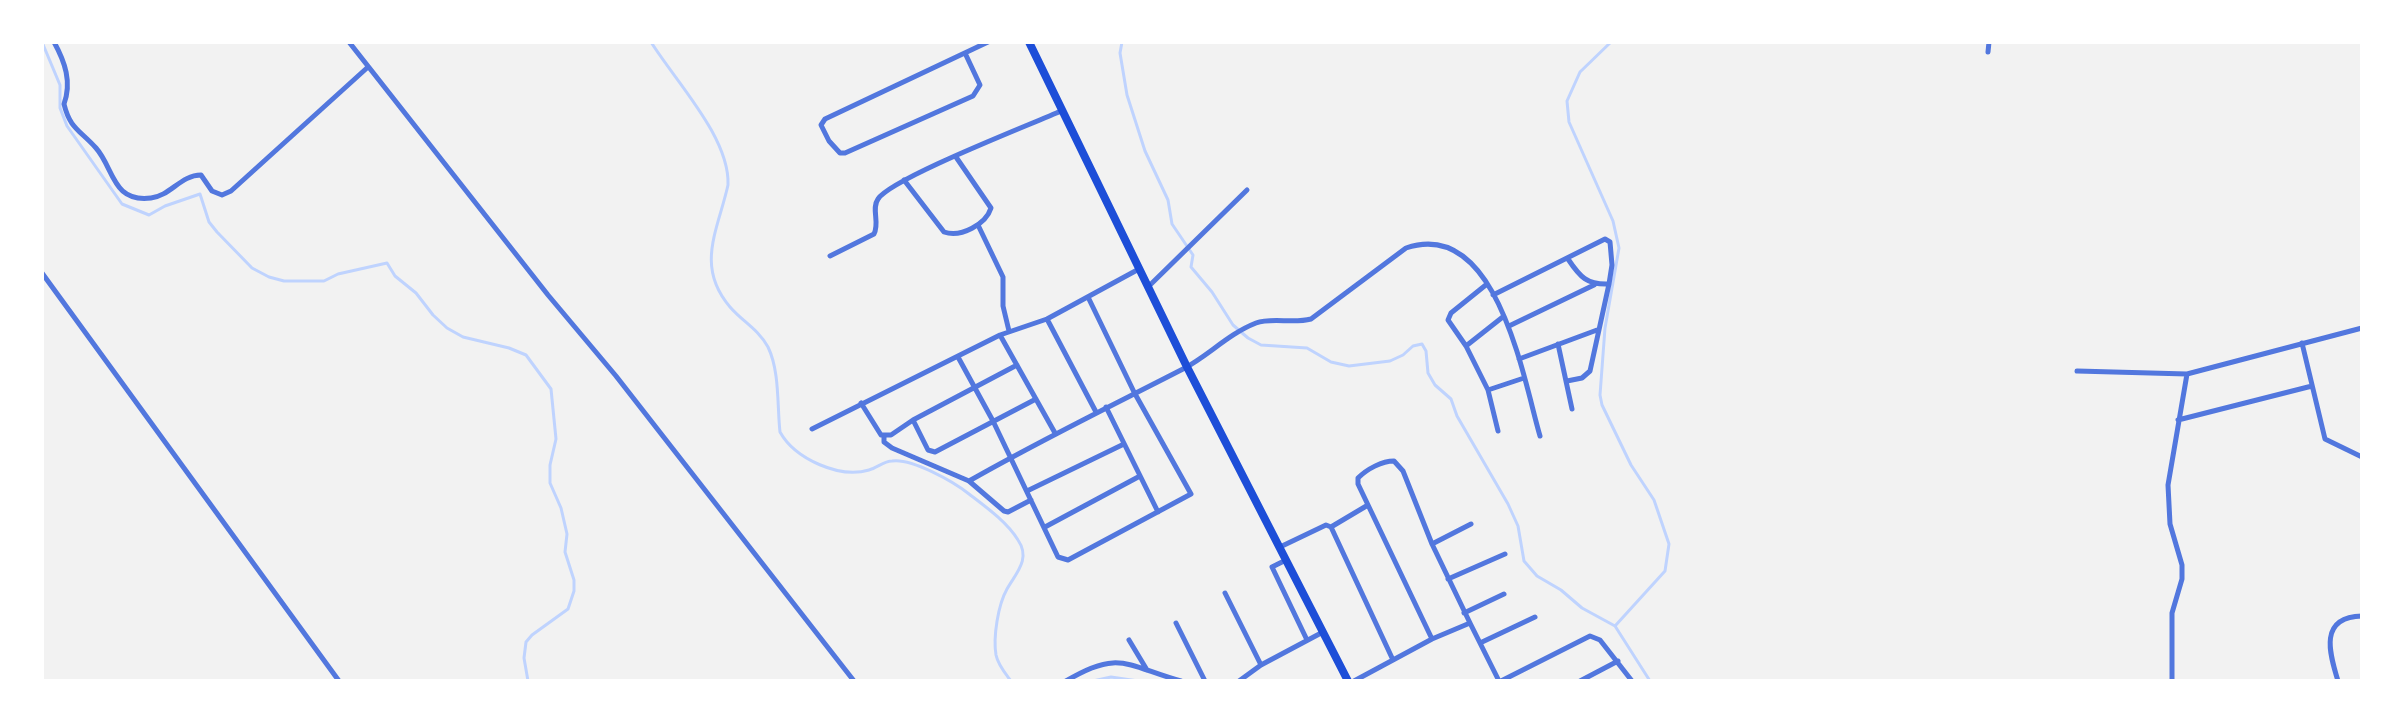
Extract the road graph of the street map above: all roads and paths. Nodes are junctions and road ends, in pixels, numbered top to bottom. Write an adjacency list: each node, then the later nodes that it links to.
1 (54, 42): 8 (street)
2 (349, 42): 8 (street)
3 (988, 42): 7 (street)
4 (1029, 42): 9 (main road)
5 (1989, 42): 6 (street)
6 (1988, 52)
7 (965, 53): 7 (street)
8 (368, 67): 93 (street)
9 (1061, 111): 10 (street); 16 (main road)
10 (956, 157): 11 (street); 13 (street)
11 (904, 180): 13 (street); 14 (street)
12 (1247, 190): 21 (street)
13 (978, 225): 29 (street)
14 (830, 256)
15 (1568, 259): 19 (street); 20 (street); 22 (street)
16 (1139, 269): 21 (main road); 23 (street)
17 (42, 273): 92 (street)
18 (1487, 284): 22 (street); 33 (street); 37 (street)
19 (1609, 284): 20 (street); 28 (street)
20 (1594, 285): 26 (street)
21 (1148, 287): 37 (main road)
22 (1493, 295): 24 (street)
23 (1088, 297): 25 (street); 45 (street)
24 (1504, 316): 26 (street); 33 (street)
25 (1047, 319): 29 (street); 50 (street)
26 (1509, 326): 35 (street)
27 (2362, 328): 32 (street)
28 (1597, 330): 31 (street); 41 (street)
29 (1009, 331): 30 (street)
30 (1000, 335): 34 (street); 36 (street)
31 (1558, 343): 35 (street); 41 (street)
32 (2302, 343): 39 (street); 42 (street)
33 (1466, 346): 44 (street)
34 (958, 357): 43 (street); 47 (street)
35 (1519, 359): 40 (street)
36 (1017, 365): 43 (street); 46 (street)
37 (1187, 367): 45 (street); 72 (main road)
38 (2077, 371): 39 (street)
39 (2187, 374): 52 (street)
40 (1524, 378): 44 (street); 58 (street)
41 (1567, 381): 49 (street)
42 (2312, 386): 52 (street); 60 (street)
43 (976, 387): 51 (street); 53 (street)
44 (1488, 390): 55 (street)
45 (1134, 392): 48 (street); 67 (street)
46 (1036, 399): 53 (street); 56 (street)
47 (861, 403): 54 (street); 57 (street)
48 (1106, 407): 50 (street); 59 (street)
49 (1572, 409)
50 (1096, 412): 56 (street)
51 (913, 420): 53 (street); 57 (street)
52 (2178, 420): 102 (street)
53 (993, 421): 61 (street)
54 (812, 429)
55 (1498, 431)
56 (1055, 433): 61 (street)
57 (884, 435): 63 (street)
58 (1540, 436)
59 (1124, 444): 62 (street); 64 (street)
60 (2362, 457)
61 (1010, 458): 63 (street); 64 (street)
62 (1140, 476): 67 (street); 69 (street)
63 (969, 481): 65 (street)
64 (1027, 491): 65 (street)
65 (1031, 500): 69 (street)
66 (1368, 505): 70 (street); 71 (street); 84 (street)
67 (1158, 512): 69 (street)
68 (1471, 524): 71 (street)
69 (1045, 527)
70 (1331, 527): 72 (street); 88 (street)
71 (1432, 544): 75 (street)
72 (1279, 547): 74 (main road)
73 (1505, 554): 75 (street)
74 (1286, 560): 83 (main road); 86 (street)
75 (1448, 579): 78 (street)
76 (1225, 593): 90 (street)
77 (1504, 594): 78 (street)
78 (1464, 613): 82 (street)
79 (2362, 616): 103 (street)
80 (1535, 617): 87 (street)
81 (1176, 623): 96 (street)
82 (1470, 623): 84 (street); 87 (street)
83 (1324, 632): 86 (street); 98 (main road)
84 (1432, 639): 88 (street)
85 (1129, 640): 91 (street)
86 (1307, 640): 90 (street)
87 (1480, 643): 99 (street)
88 (1393, 660): 98 (street)
89 (1618, 661): 99 (street); 100 (street); 101 (street)
90 (1261, 665): 97 (street)
91 (1148, 671): 94 (street); 95 (street)
92 (339, 681)
93 (854, 681)
94 (1066, 681)
95 (1181, 681)
96 (1205, 681)
97 (1239, 681)
98 (1351, 681)
99 (1500, 681)
100 (1580, 681)
101 (1632, 681)
102 (2172, 681)
103 (2338, 681)

